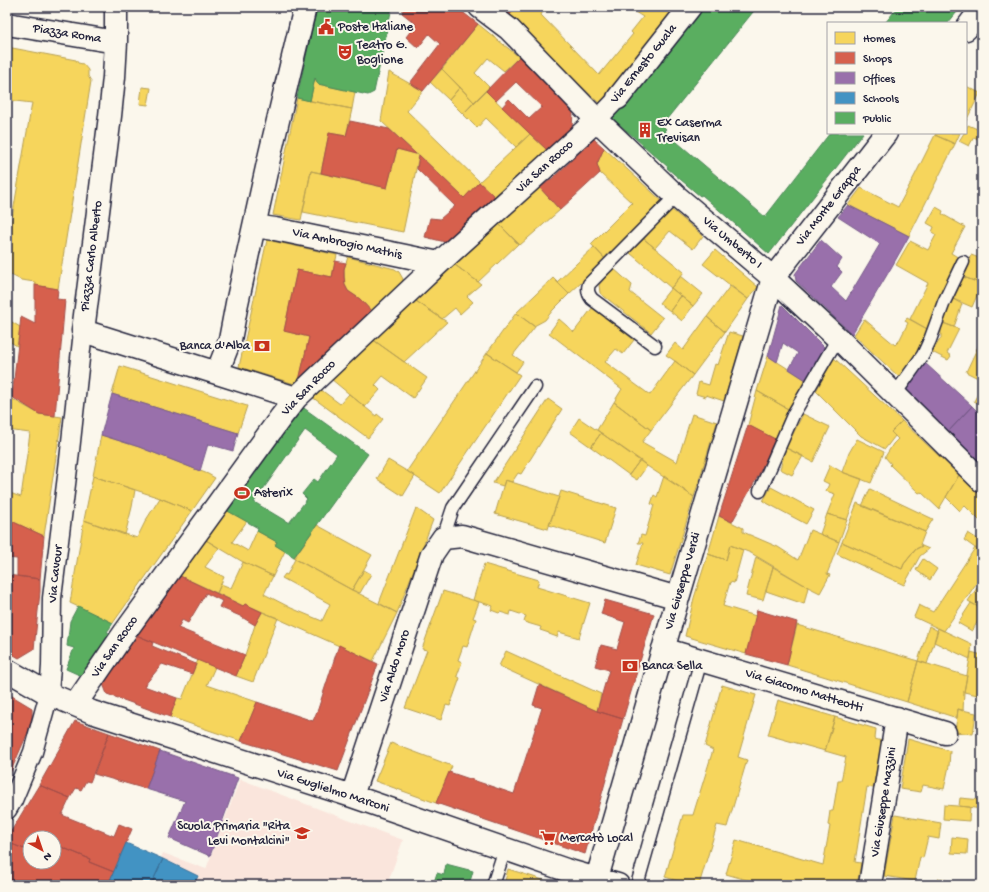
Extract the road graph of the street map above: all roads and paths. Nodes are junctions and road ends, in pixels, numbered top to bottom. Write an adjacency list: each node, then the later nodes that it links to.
1 (116, 7): 8 (street, Piazza Roma)
2 (305, 7): 13 (street)
3 (480, 7): 10 (street, Via Umberto I)
4 (690, 7): 9 (street, Via Ernesto Guala)
5 (982, 8): 7 (street)
6 (7, 24): 8 (street, Piazza Roma)
7 (967, 28)
8 (116, 42): 17 (street, Piazza Carlo Alberto)
9 (618, 98): 10 (street, Via Ernesto Guala)
10 (597, 120): 12 (street, Via Umberto I); 15 (street, Via San Rocco)
11 (885, 134): 16 (street, Via Monte Grappa)
12 (676, 196): 16 (street, Via Umberto I); 19 (lane)
13 (254, 226): 15 (street, Via Ambrogio Mathis); 20 (street)
14 (963, 262): 22 (lane)
15 (439, 263): 23 (street, Via San Rocco)
16 (773, 278): 18 (street, Via Umberto I); 27 (street, Via Giuseppe Verdi)
17 (83, 331): 20 (street); 31 (street, Via Cavour)
18 (838, 338): 22 (street, Via Umberto I); 25 (lane)
19 (654, 346)
20 (217, 372): 23 (street)
21 (535, 387): 26 (lane, Via Aldo Moro)
22 (895, 394): 24 (street, Via Umberto I)
23 (296, 398): 32 (street, Via San Rocco)
24 (982, 481)
25 (760, 491)
26 (443, 538): 27 (street); 35 (street, Via Aldo Moro)
27 (678, 598): 28 (street, Via Giuseppe Verdi)
28 (663, 649): 29 (street, Via Giacomo Matteotti); 38 (street, Via Giuseppe Verdi)
29 (701, 660): 33 (street, Via Giacomo Matteotti); 41 (lane)
30 (7, 670): 31 (street, Via Guglielmo Marconi)
31 (49, 694): 32 (street, Via Guglielmo Marconi); 36 (street, Via Cavour)
32 (75, 704): 35 (street, Via Guglielmo Marconi)
33 (897, 718): 34 (street, Via Giacomo Matteotti); 42 (street, Via Giuseppe Mazzini)
34 (945, 733)
35 (352, 796): 37 (street, Via Guglielmo Marconi)
36 (7, 810)
37 (505, 849): 38 (street, Via Guglielmo Marconi); 39 (lane)
38 (596, 882): 40 (street, Via Guglielmo Marconi)
39 (493, 885)
40 (618, 885)
41 (638, 885)
42 (870, 885)

